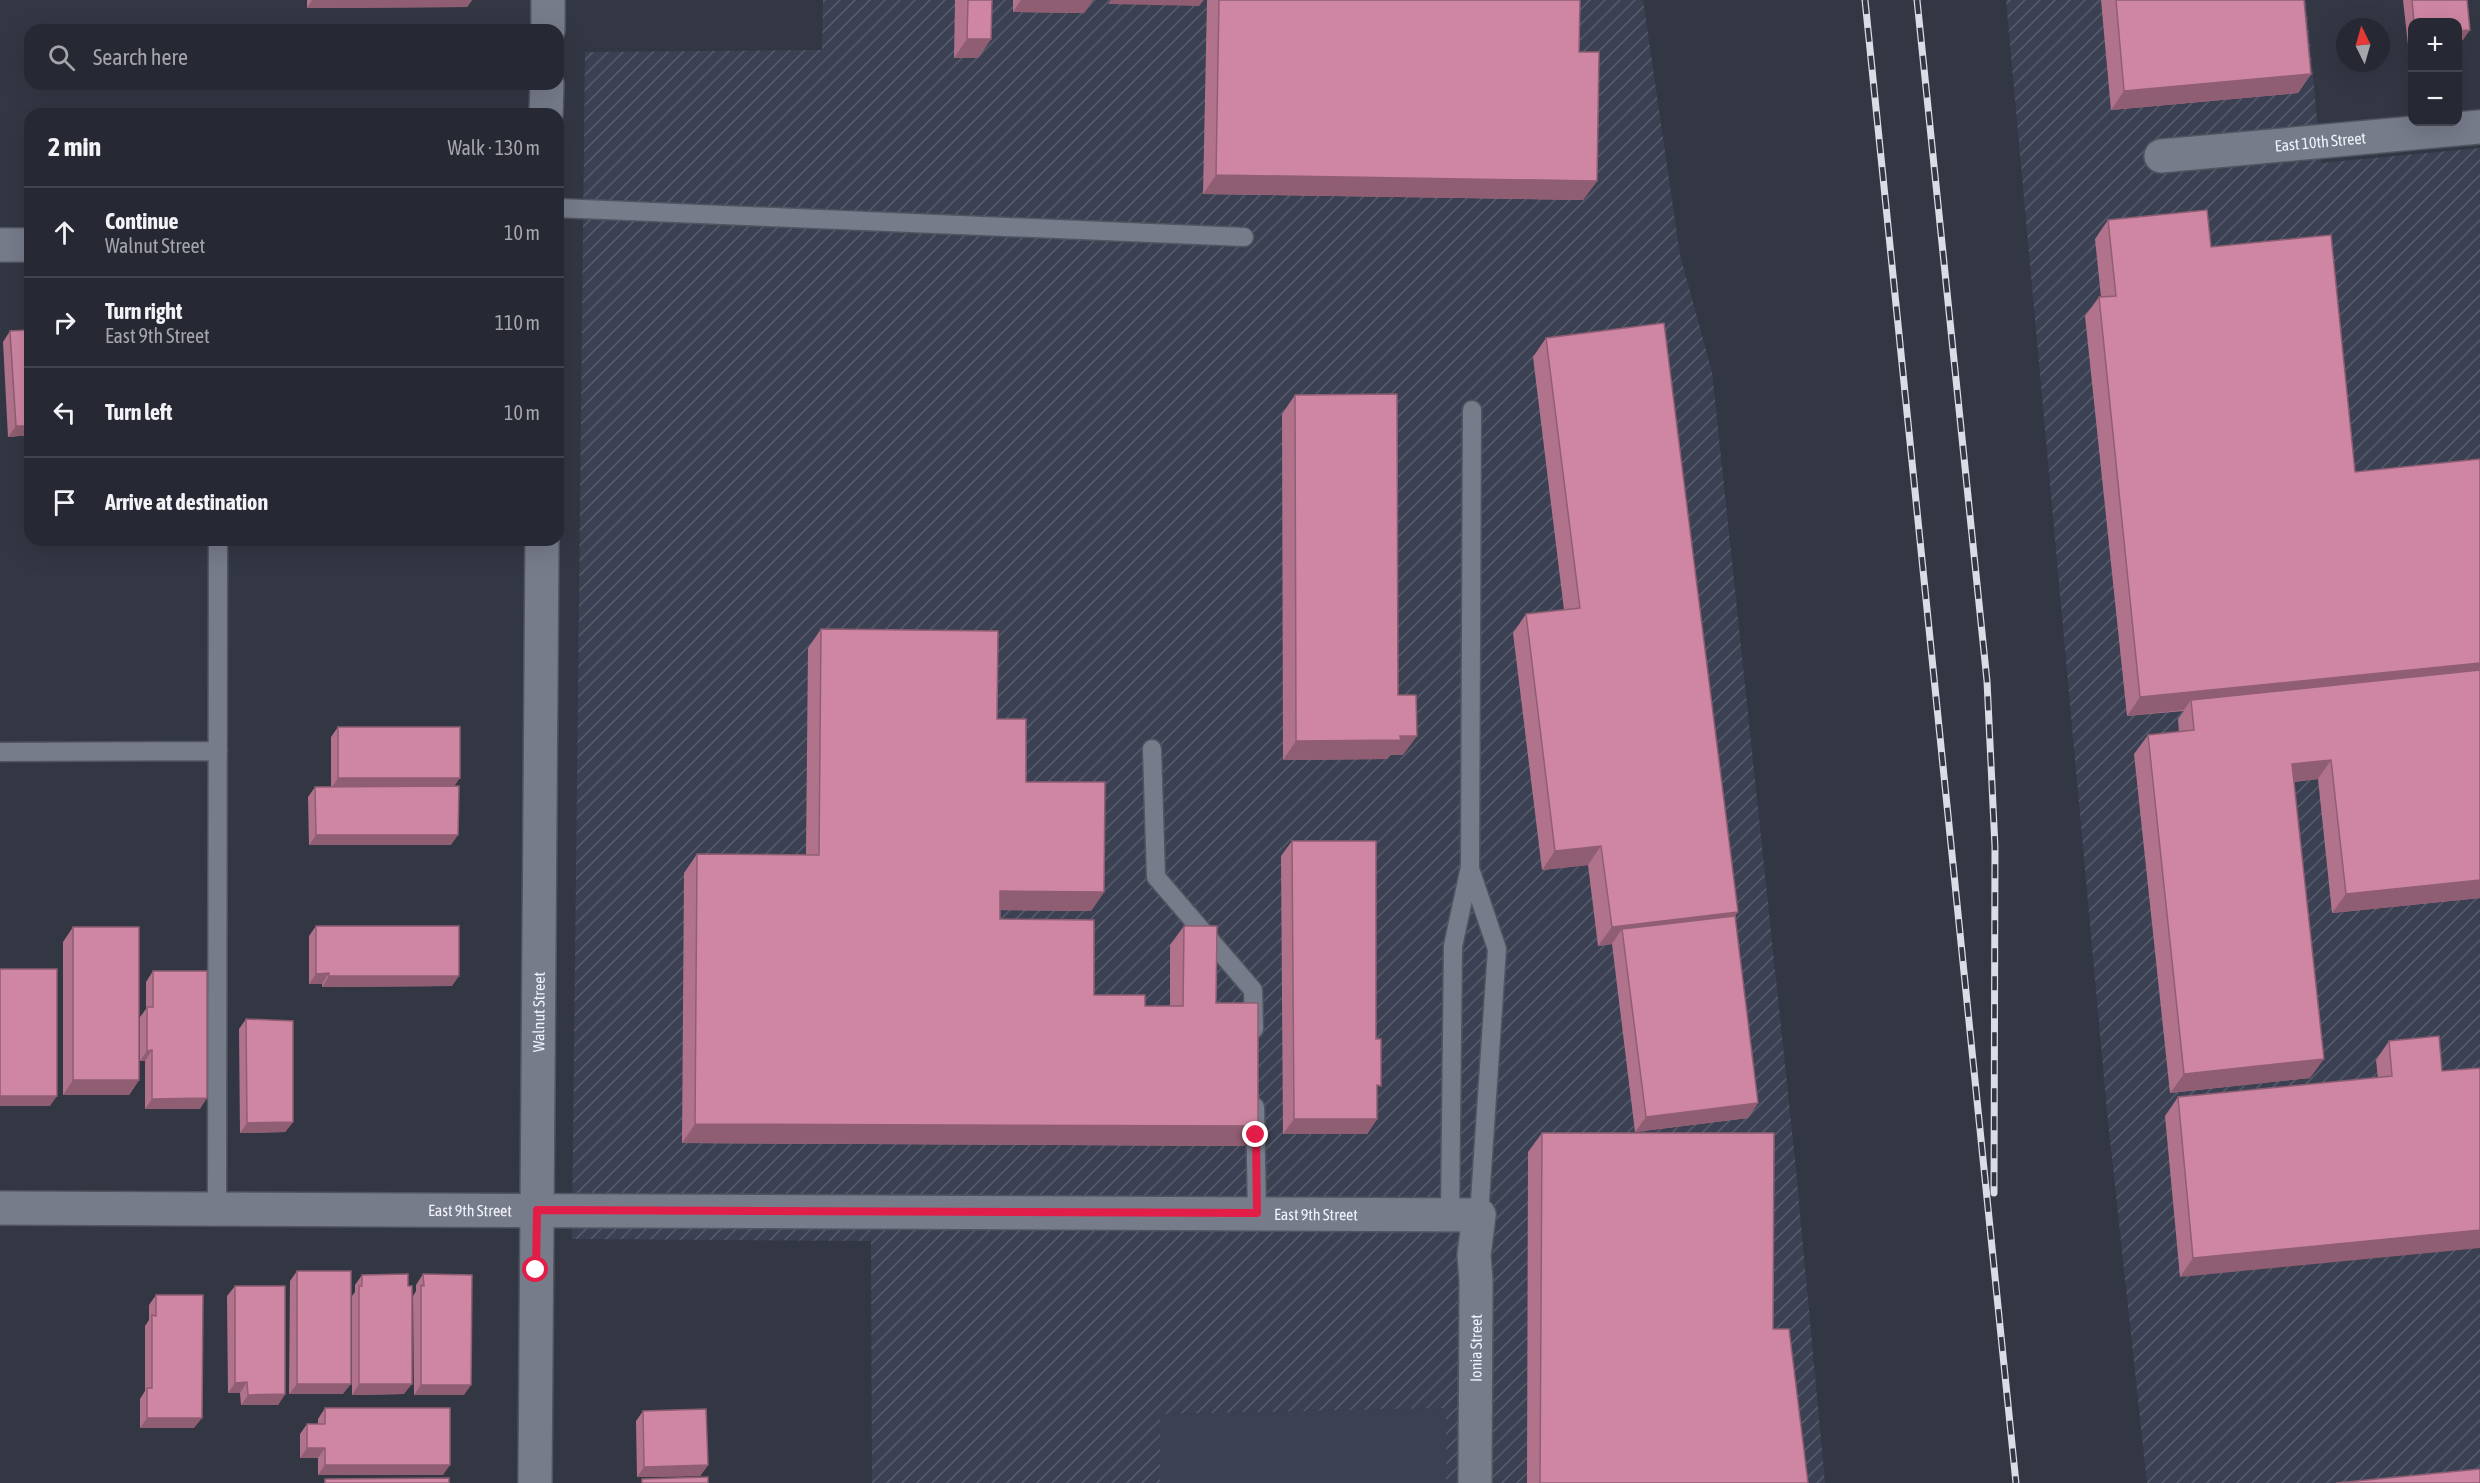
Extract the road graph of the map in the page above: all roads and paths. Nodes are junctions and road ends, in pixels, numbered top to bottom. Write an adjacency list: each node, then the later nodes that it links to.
1 (548, 0): 2 (street)
2 (548, 24)
3 (547, 90): 4 (street)
4 (546, 108)
5 (2480, 127): 6 (street, East 10th Street)
6 (2161, 156)
7 (564, 208): 8 (lane)
8 (1244, 237)
9 (0, 245): 10 (street)
10 (24, 245)
11 (1472, 410): 17 (lane)
12 (218, 546): 15 (lane)
13 (542, 546): 22 (street, Walnut Street)
14 (1152, 749): 18 (lane)
15 (218, 752): 16 (lane); 21 (lane)
16 (0, 753)
17 (1470, 867): 24 (lane); 24 (lane)
18 (1254, 1046)
19 (1255, 1090): 23 (lane)
20 (0, 1208): 21 (street, East 9th Street)
21 (217, 1209): 22 (street, East 9th Street)
22 (537, 1210): 23 (street, East 9th Street); 25 (street, Walnut Street)
23 (1257, 1213): 24 (street, East 9th Street)
24 (1465, 1215): 26 (street, Ionia Street)
25 (535, 1483)
26 (1475, 1483)

